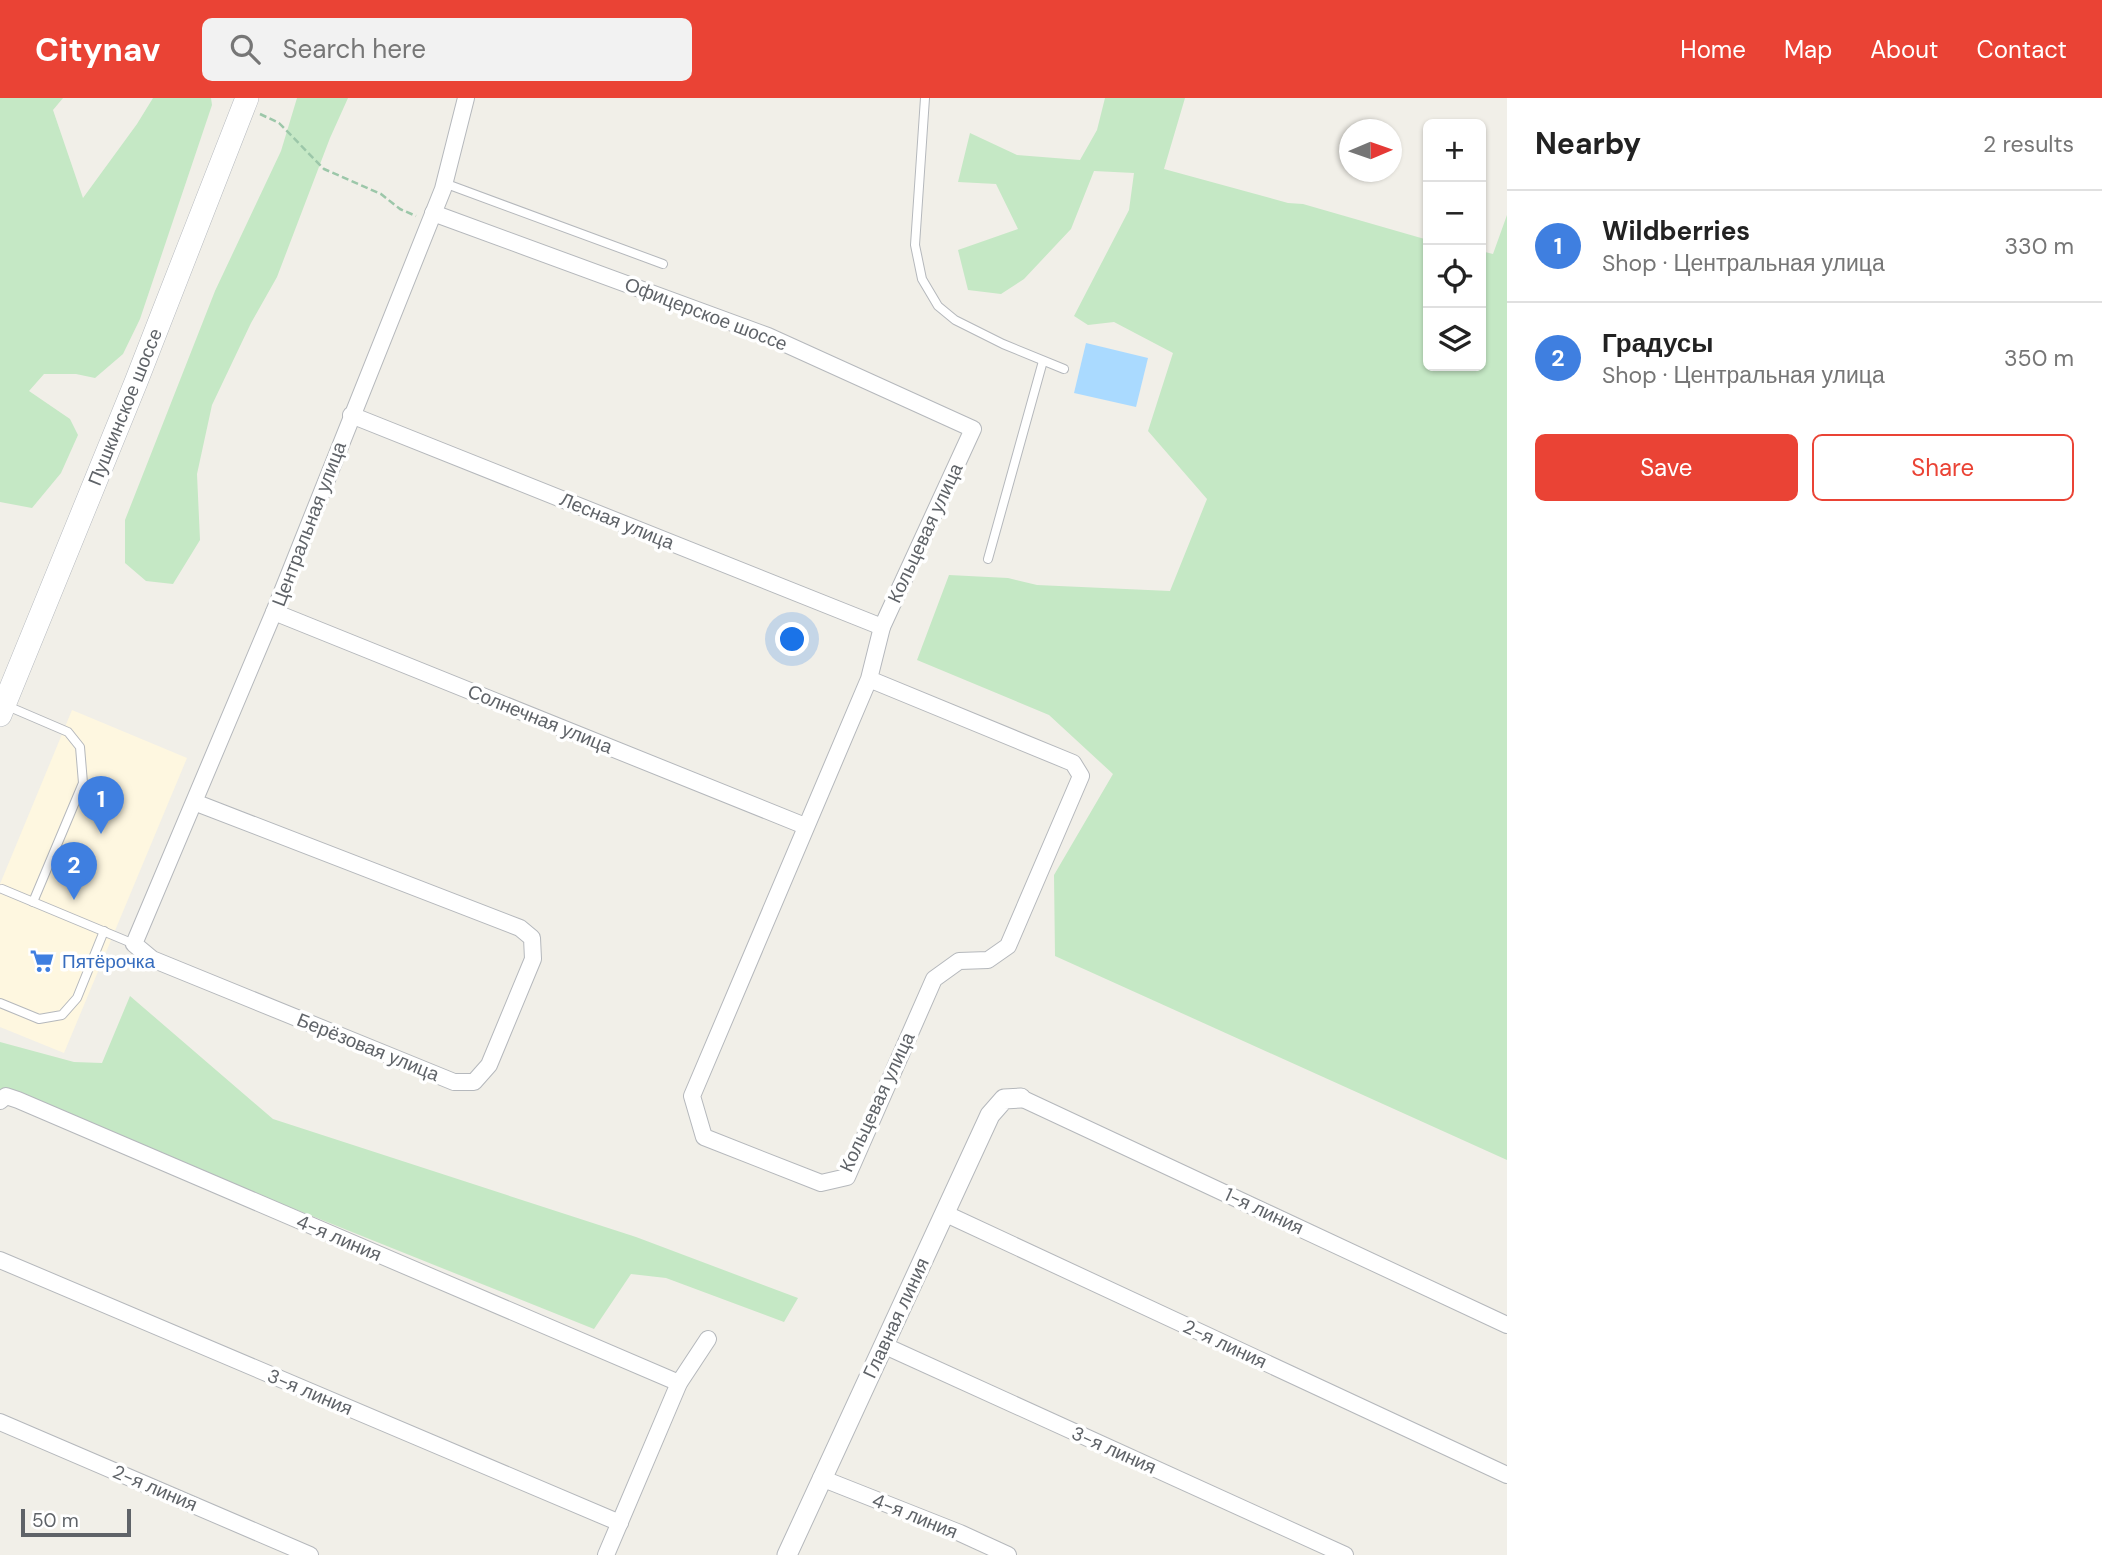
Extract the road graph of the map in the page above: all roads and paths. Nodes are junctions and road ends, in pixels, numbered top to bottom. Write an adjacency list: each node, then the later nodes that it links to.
1 (466, 98): 4 (street, Центральная улица)
2 (925, 98): 7 (lane)
3 (246, 102): 5 (path); 15 (main road, Пушкинское шоссе)
4 (444, 183): 5 (street, Центральная улица); 6 (lane)
5 (433, 213): 9 (street, Центральная улица); 10 (street, Офицерское шоссе)
6 (663, 264)
7 (1043, 361): 8 (lane); 11 (lane)
8 (1064, 369)
9 (351, 415): 12 (street, Центральная улица); 13 (street, Лесная улица)
10 (973, 429): 13 (street, Кольцевая улица)
11 (988, 559)
12 (274, 612): 16 (street, Центральная улица); 17 (street, Солнечная улица)
13 (882, 627): 14 (street, Кольцевая улица)
14 (869, 679): 17 (street, Кольцевая улица); 17 (street, Кольцевая улица)
15 (2, 710): 19 (lane)
16 (194, 802): 21 (street, Центральная улица); 21 (street, Берёзовая улица)
17 (805, 826)
18 (2, 888): 19 (lane)
19 (33, 901): 20 (lane)
20 (104, 932): 21 (lane); 22 (lane)
21 (134, 944)
22 (0, 1003)
23 (1021, 1098): 25 (street, Главная линия); 27 (street, 1-я линия)
24 (0, 1101): 30 (street, 4-я линия)
25 (944, 1213): 29 (street, Главная линия); 32 (street, 2-я линия)
26 (0, 1260): 34 (street, 3-я линия)
27 (1507, 1325)
28 (708, 1339): 30 (street)
29 (883, 1345): 33 (street, Главная линия); 39 (street, 3-я линия)
30 (678, 1383): 34 (street)
31 (0, 1422): 35 (street, 2-я линия)
32 (1507, 1475)
33 (821, 1478): 37 (street, Главная линия); 38 (street, 4-я линия)
34 (620, 1523): 36 (street)
35 (310, 1555)
36 (606, 1555)
37 (787, 1555)
38 (1008, 1555)
39 (1345, 1555)

